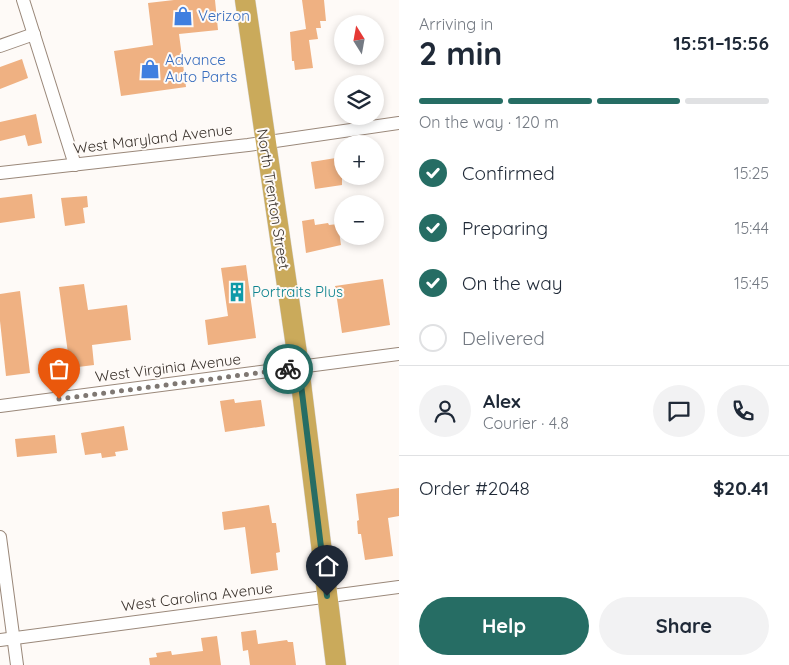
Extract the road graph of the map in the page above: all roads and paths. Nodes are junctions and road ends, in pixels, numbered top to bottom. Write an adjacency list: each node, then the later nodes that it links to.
1 (24, 0): 3 (street)
2 (245, 0): 6 (highway, North Trenton Street)
3 (34, 34): 4 (street); 7 (street)
4 (0, 46)
5 (399, 123): 6 (street, West Maryland Avenue)
6 (264, 142): 7 (street, West Maryland Avenue); 10 (highway, North Trenton Street)
7 (75, 164): 8 (street, West Maryland Avenue)
8 (0, 174)
9 (399, 354): 10 (street, West Virginia Avenue)
10 (299, 368): 11 (street, West Virginia Avenue); 14 (highway, North Trenton Street)
11 (0, 406)
12 (0, 537): 15 (street)
13 (399, 587): 14 (street, West Carolina Avenue)
14 (327, 596): 15 (street, West Carolina Avenue); 17 (highway, North Trenton Street)
15 (6, 639): 16 (street)
16 (17, 665)
17 (336, 665)

